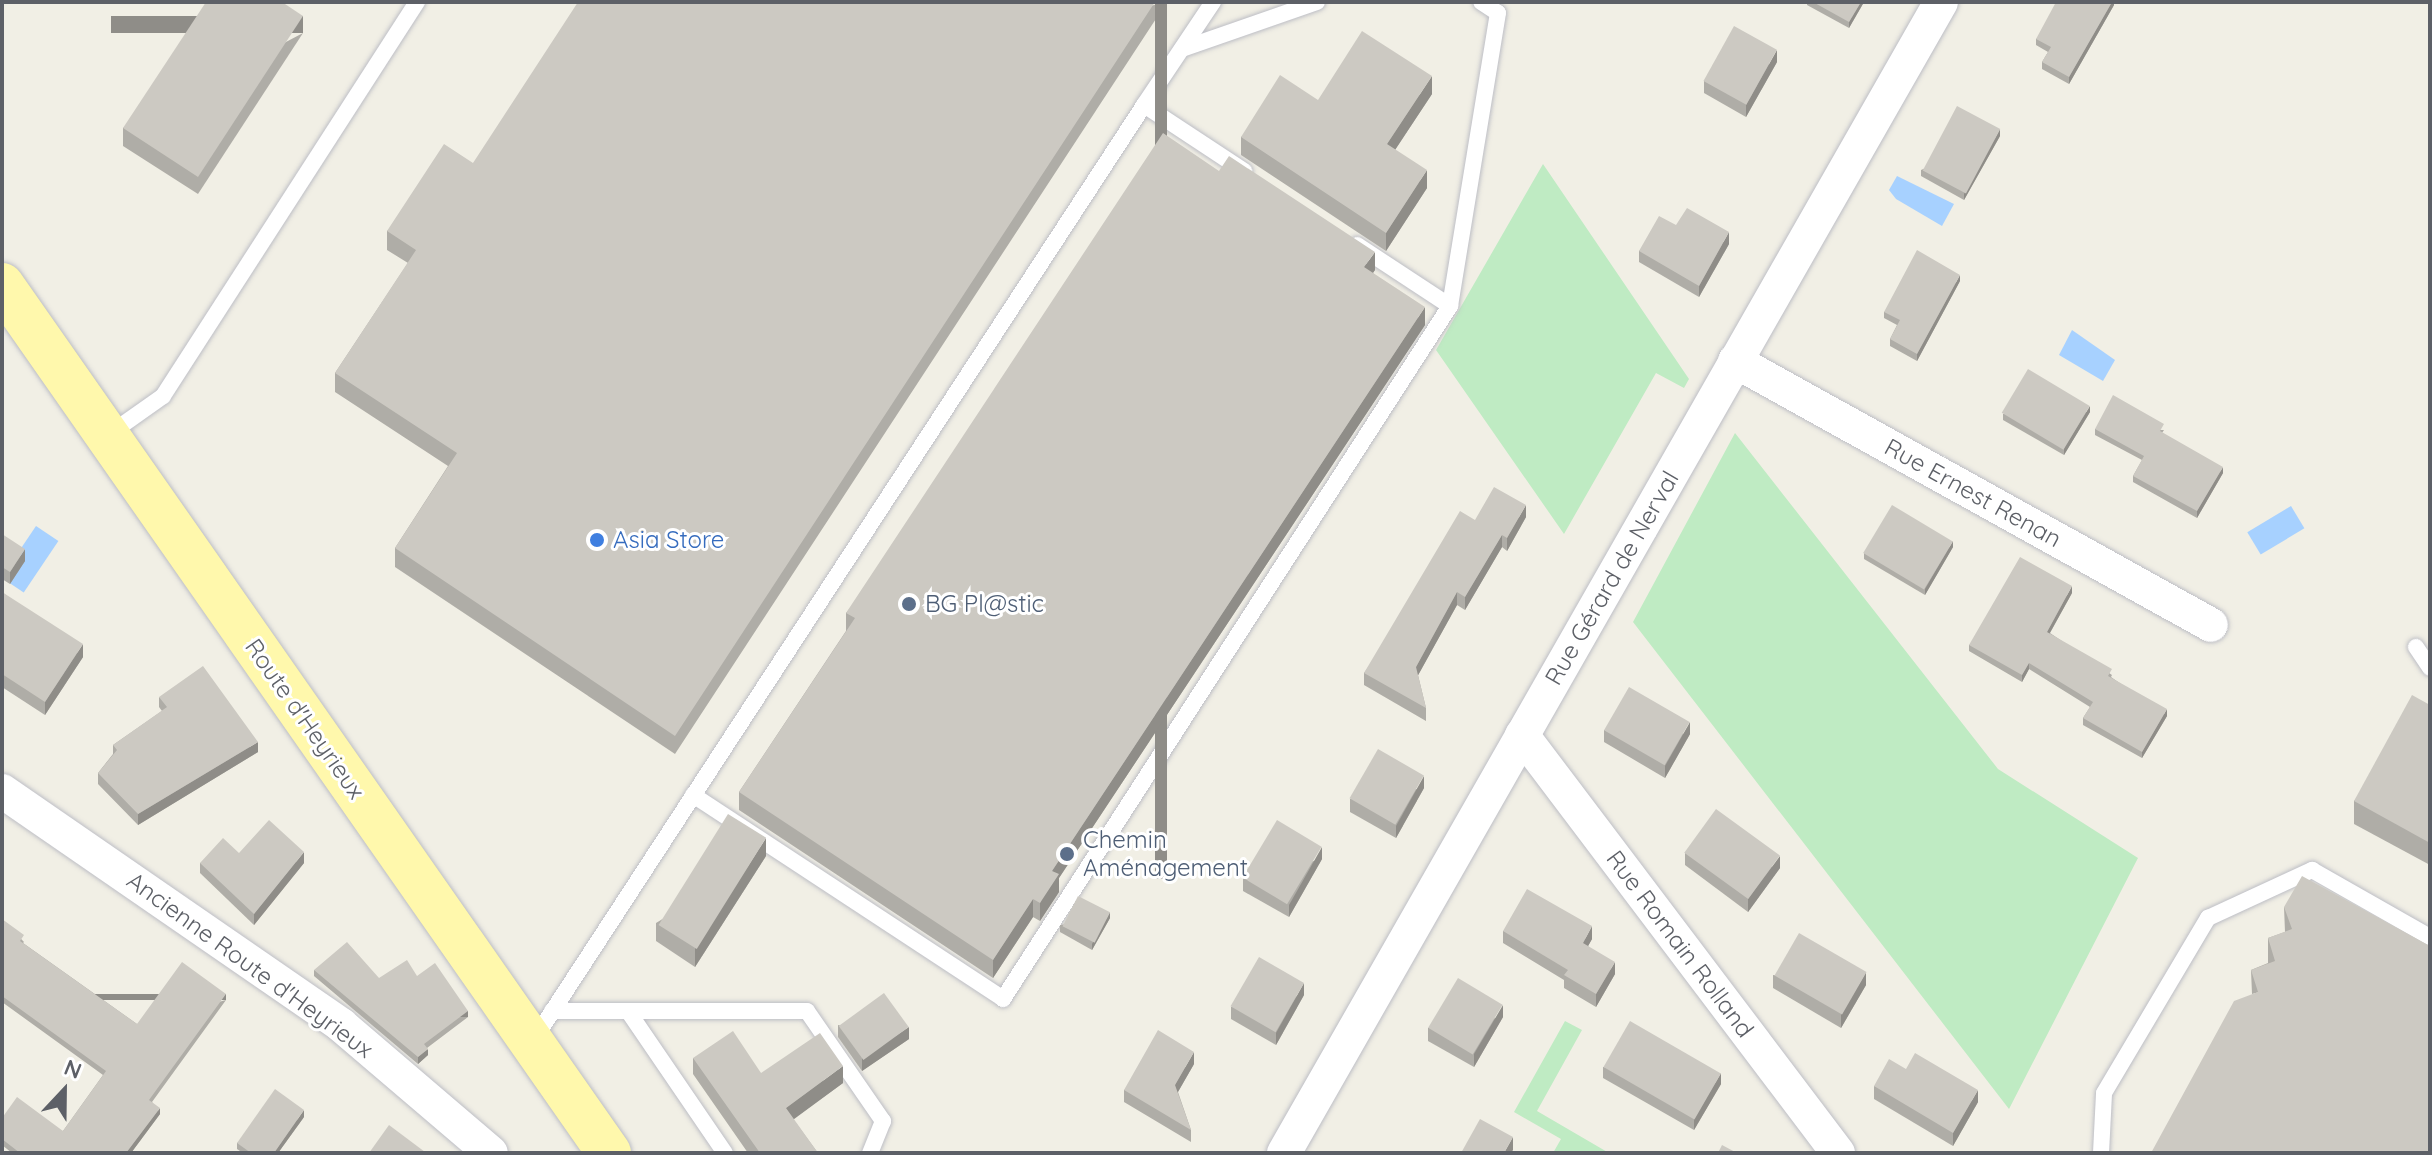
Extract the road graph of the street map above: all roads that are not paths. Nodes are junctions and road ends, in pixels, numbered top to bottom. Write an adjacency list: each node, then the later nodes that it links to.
1 (417, 2): 13 (lane)
2 (1213, 2): 6 (lane)
3 (1317, 2): 6 (lane)
4 (1481, 2): 11 (lane)
5 (1941, 2): 12 (street, Rue Gérard de Nerval)
6 (1182, 49): 7 (lane)
7 (1144, 105): 8 (lane); 19 (lane)
8 (1264, 184)
9 (1343, 236): 11 (lane)
10 (2, 285): 13 (main road, Route d'Heyrieux)
11 (1450, 306): 19 (lane)
12 (1735, 361): 14 (street, Rue Ernest Renan); 17 (street, Rue Gérard de Nerval)
13 (107, 436): 22 (main road, Route d'Heyrieux)
14 (2211, 625)
15 (2416, 647): 16 (lane)
16 (2430, 668)
17 (1522, 735): 27 (street, Rue Gérard de Nerval); 28 (street, Rue Romain Rolland)
18 (2, 791): 23 (street, Ancienne Route d'Heyrieux)
19 (693, 795): 22 (lane)
20 (2430, 937): 29 (lane)
21 (628, 1011): 22 (lane); 25 (lane); 26 (lane)
22 (542, 1027): 24 (main road, Route d'Heyrieux)
23 (489, 1152)
24 (609, 1153)
25 (725, 1153)
26 (870, 1153)
27 (1284, 1153)
28 (1838, 1153)
29 (2101, 1153)

